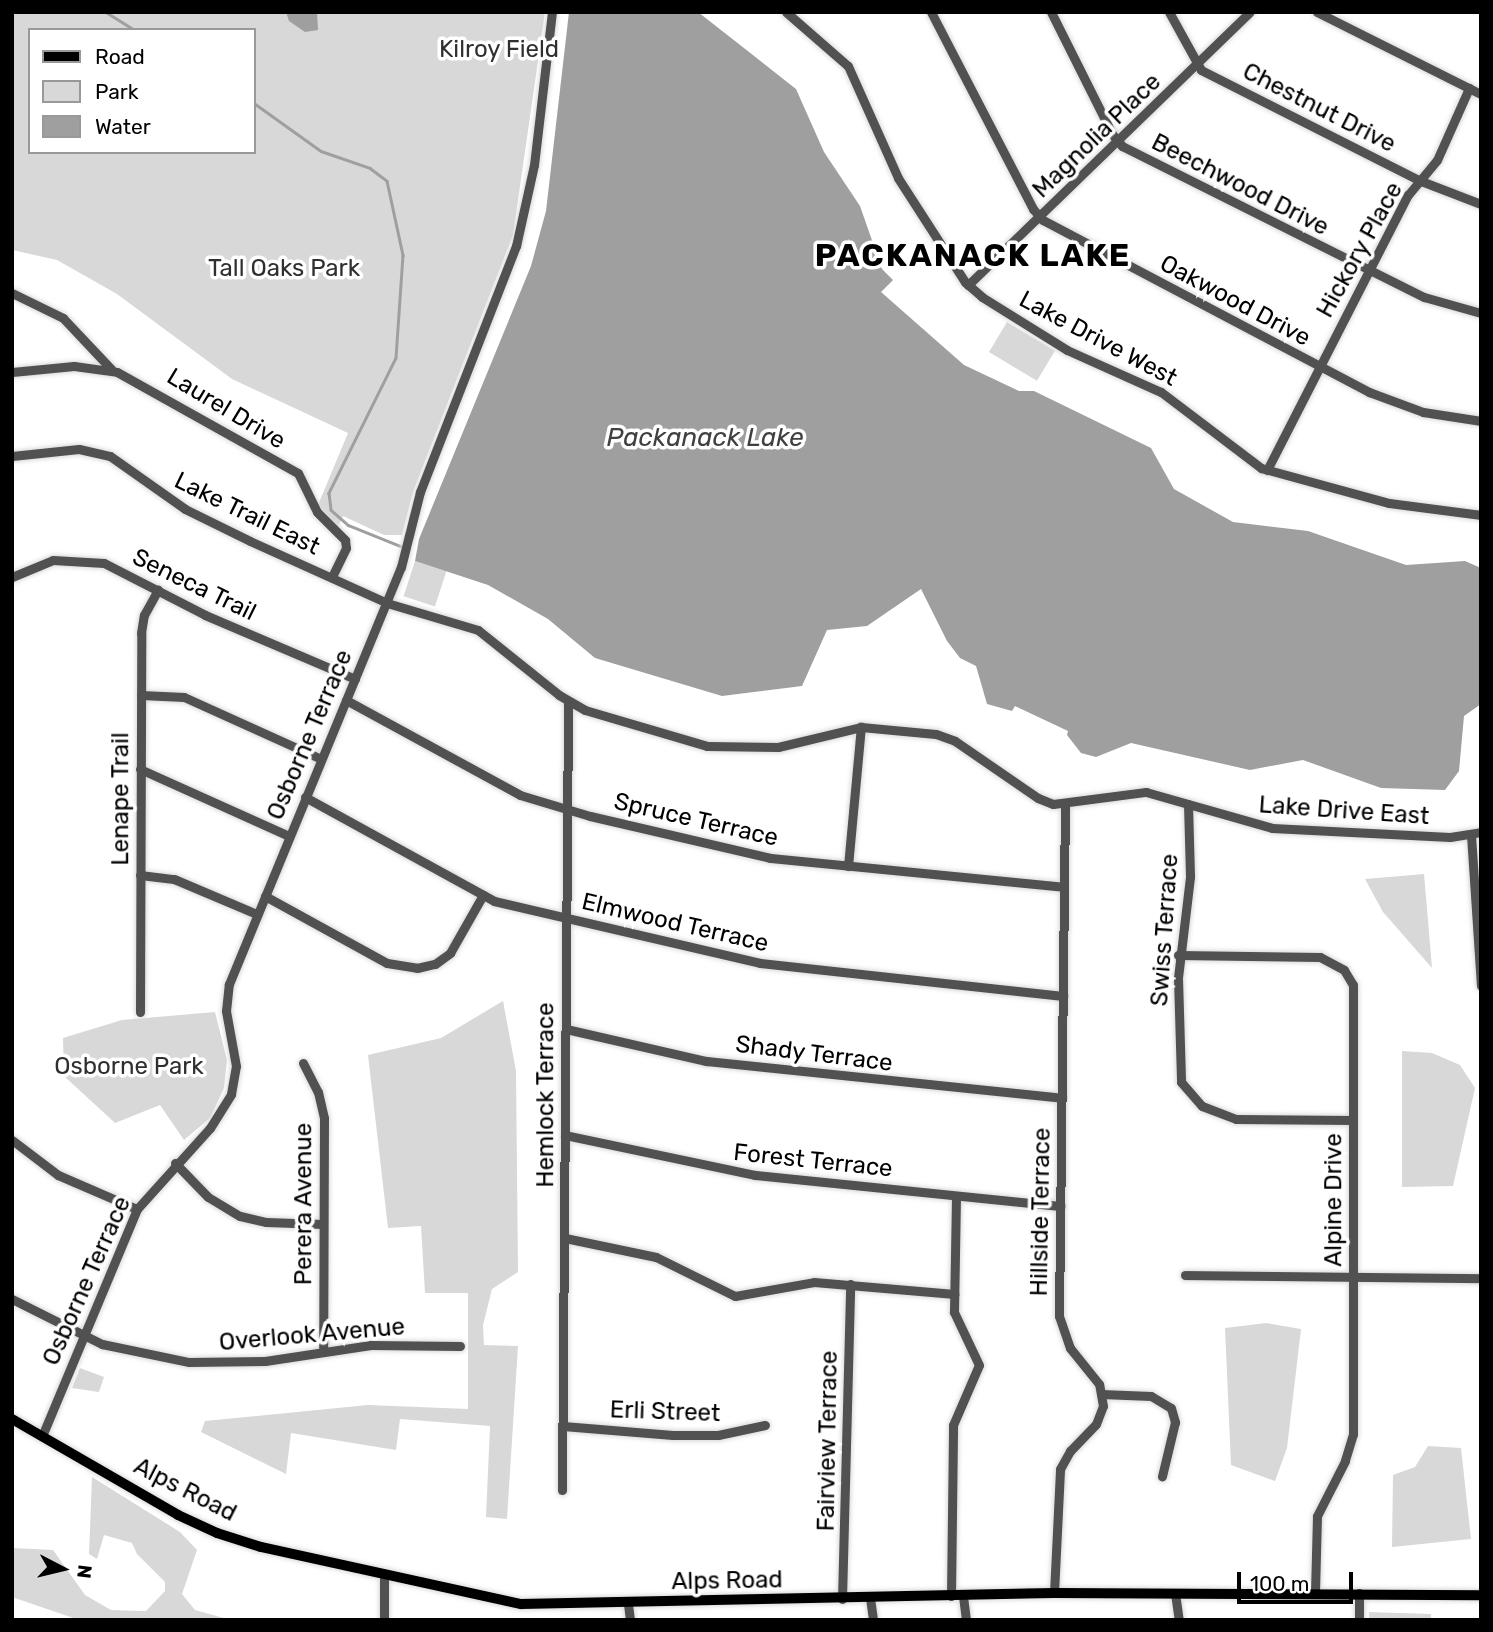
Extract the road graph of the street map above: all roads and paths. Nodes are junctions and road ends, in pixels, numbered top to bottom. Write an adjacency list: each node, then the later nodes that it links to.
1 (552, 12): 29 (street, Osborne Terrace)
2 (786, 12): 16 (street, Lake Drive West)
3 (931, 12): 14 (street)
4 (1051, 12): 11 (street, Beechwood Drive)
5 (1169, 12): 8 (street)
6 (1250, 12): 8 (street, Magnolia Place)
7 (1317, 12): 9 (street)
8 (1197, 67): 11 (street, Magnolia Place); 12 (street, Chestnut Drive)
9 (1469, 88): 10 (street); 12 (street, Hickory Place)
10 (1481, 94)
11 (1119, 143): 14 (street, Magnolia Place); 15 (street, Beechwood Drive)
12 (1421, 181): 13 (street, Chestnut Drive); 15 (street, Hickory Place)
13 (1481, 204)
14 (1040, 217): 16 (street, Magnolia Place); 19 (street, Oakwood Drive)
15 (1368, 271): 18 (street, Beechwood Drive); 19 (street, Hickory Place)
16 (968, 285): 24 (street, Lake Drive West)
17 (12, 293): 20 (street)
18 (1481, 313)
19 (1318, 367): 22 (street, Oakwood Drive); 24 (street, Hickory Place)
20 (112, 370): 21 (street, Laurel Drive); 27 (street, Laurel Drive)
21 (12, 372)
22 (1481, 421)
23 (12, 456): 27 (street, Lake Trail East)
24 (1267, 470): 25 (street, Lake Drive West)
25 (1481, 515)
26 (12, 577): 28 (street, Seneca Trail)
27 (332, 578): 29 (street, Lake Trail East)
28 (158, 590): 30 (street, Seneca Trail); 31 (street, Lenape Trail)
29 (387, 603): 30 (street, Osborne Terrace); 33 (street, Lake Drive East)
30 (355, 679): 32 (street, Osborne Terrace)
31 (141, 695): 35 (street); 36 (street, Lenape Trail)
32 (346, 700): 35 (street, Osborne Terrace); 40 (street, Spruce Terrace)
33 (568, 701): 34 (street, Lake Drive East); 40 (street, Hemlock Terrace)
34 (861, 727): 38 (street, Lake Drive East); 43 (street)
35 (321, 759): 37 (street, Osborne Terrace)
36 (140, 769): 42 (street); 44 (street, Lenape Trail)
37 (305, 797): 42 (street, Osborne Terrace); 46 (street, Elmwood Terrace)
38 (1065, 804): 39 (street, Lake Drive East); 45 (street, Hillside Terrace)
39 (1188, 804): 41 (street, Lake Drive East); 50 (street, Swiss Terrace)
40 (568, 810): 43 (street, Spruce Terrace); 49 (street, Hemlock Terrace)
41 (1476, 834): 51 (street)
42 (289, 836): 47 (street, Osborne Terrace)
43 (848, 866): 45 (street, Spruce Terrace)
44 (140, 875): 48 (street); 53 (street, Lenape Trail)
45 (1064, 887): 52 (street, Hillside Terrace)
46 (483, 895): 47 (street); 49 (street, Elmwood Terrace)
47 (265, 896): 48 (street, Osborne Terrace)
48 (257, 914): 60 (street, Osborne Terrace)
49 (566, 918): 52 (street, Elmwood Terrace); 54 (street, Hemlock Terrace)
50 (1178, 955): 57 (street, Swiss Terrace); 57 (street, Alpine Drive)
51 (1481, 986)
52 (1063, 996): 56 (street, Hillside Terrace)
53 (140, 1012)
54 (566, 1030): 56 (street, Shady Terrace); 58 (street, Hemlock Terrace)
55 (303, 1063): 64 (street, Perera Avenue)
56 (1062, 1098): 62 (street, Hillside Terrace)
57 (1353, 1120): 67 (street, Alpine Drive)
58 (565, 1135): 61 (street, Forest Terrace); 65 (street, Hemlock Terrace)
59 (12, 1140): 63 (street)
60 (175, 1163): 63 (street, Osborne Terrace); 64 (street)
61 (956, 1196): 62 (street, Forest Terrace); 70 (street)
62 (1060, 1206): 75 (street, Hillside Terrace)
63 (137, 1209): 72 (street, Osborne Terrace)
64 (323, 1224): 74 (street, Perera Avenue)
65 (565, 1238): 69 (street); 78 (street, Hemlock Terrace)
66 (1185, 1275): 67 (street)
67 (1353, 1277): 68 (street); 86 (street, Alpine Drive)
68 (1481, 1278)
69 (850, 1284): 70 (street); 90 (street, Fairview Terrace)
70 (954, 1294): 88 (street)
71 (12, 1298): 72 (street, Overlook Avenue)
72 (82, 1337): 74 (street, Overlook Avenue); 79 (street, Osborne Terrace)
73 (460, 1346): 74 (street, Overlook Avenue)
74 (323, 1350)
75 (1101, 1394): 80 (street); 84 (street)
76 (12, 1419): 79 (main road, Alps Road)
77 (765, 1425): 78 (street, Erli Street)
78 (563, 1426): 81 (street, Hemlock Terrace)
79 (42, 1436): 82 (main road, Alps Road)
80 (1162, 1476)
81 (562, 1490)
82 (384, 1575): 91 (main road, Alps Road); 92 (street)
83 (1359, 1592): 86 (main road, Alps Road); 87 (main road, Alps Road); 97 (street)
84 (1054, 1593): 85 (main road, Alps Road); 88 (main road, Alps Road)
85 (1175, 1593): 86 (main road, Alps Road); 96 (street)
86 (1315, 1593)
87 (1481, 1595)
88 (957, 1596): 89 (main road, Alps Road); 95 (street)
89 (870, 1598): 90 (main road, Alps Road); 94 (street)
90 (842, 1599): 91 (main road, Alps Road)
91 (628, 1604): 93 (street)
92 (384, 1620)
93 (629, 1620)
94 (873, 1620)
95 (966, 1620)
96 (1179, 1620)
97 (1359, 1620)

